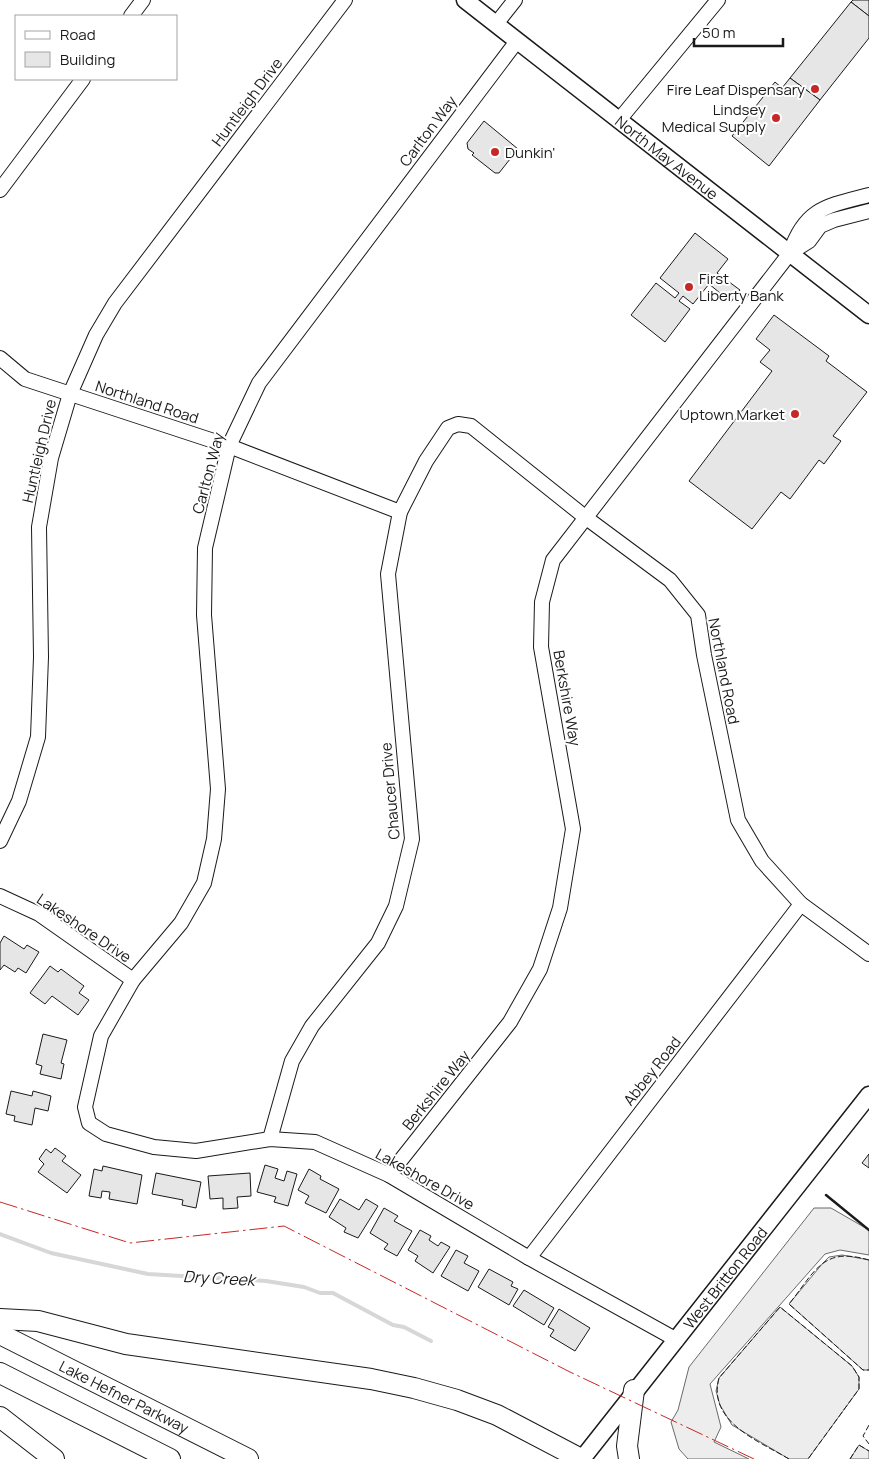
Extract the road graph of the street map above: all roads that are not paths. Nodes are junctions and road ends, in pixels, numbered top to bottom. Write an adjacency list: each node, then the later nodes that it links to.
1 (143, 0): 6 (street)
2 (345, 0): 17 (street, Huntleigh Drive)
3 (465, 0): 7 (main road, North May Avenue)
4 (516, 0): 7 (street)
5 (718, 0): 10 (street)
6 (132, 15)
7 (496, 24): 8 (main road, North May Avenue)
8 (517, 41): 10 (main road, North May Avenue); 19 (street, Carlton Way)
9 (83, 80): 11 (street)
10 (618, 120): 14 (main road, North May Avenue)
11 (0, 190)
12 (869, 195): 14 (street)
13 (869, 211): 14 (street)
14 (790, 253): 15 (main road, North May Avenue); 21 (street, Berkshire Way)
15 (869, 315)
16 (0, 358): 17 (street, Northland Road)
17 (70, 394): 19 (street, Northland Road); 22 (street, Huntleigh Drive)
18 (458, 424): 20 (street, Chaucer Drive); 21 (street, Northland Road)
19 (229, 446): 20 (street, Northland Road); 26 (street, Carlton Way)
20 (400, 512): 28 (street, Chaucer Drive)
21 (585, 517): 24 (street, Northland Road); 29 (street, Berkshire Way)
22 (0, 841)
23 (0, 896): 26 (street, Lakeshore Drive)
24 (801, 904): 25 (street, Northland Road); 30 (street, Abbey Road)
25 (869, 954)
26 (133, 980): 28 (street, Lakeshore Drive)
27 (869, 1095): 33 (main road, West Britton Road)
28 (270, 1139): 29 (street, Lakeshore Drive)
29 (389, 1175): 30 (street, Lakeshore Drive)
30 (529, 1258): 33 (street, Lakeshore Drive)
31 (0, 1319): 40 (highway)
32 (0, 1334): 39 (highway, Lake Hefner Parkway)
33 (677, 1340): 35 (main road, West Britton Road)
34 (0, 1373): 38 (highway)
35 (634, 1390): 40 (main road, West Britton Road); 41 (highway)
36 (0, 1417): 37 (highway)
37 (54, 1459)
38 (170, 1459)
39 (248, 1459)
40 (582, 1459)
41 (629, 1459)

